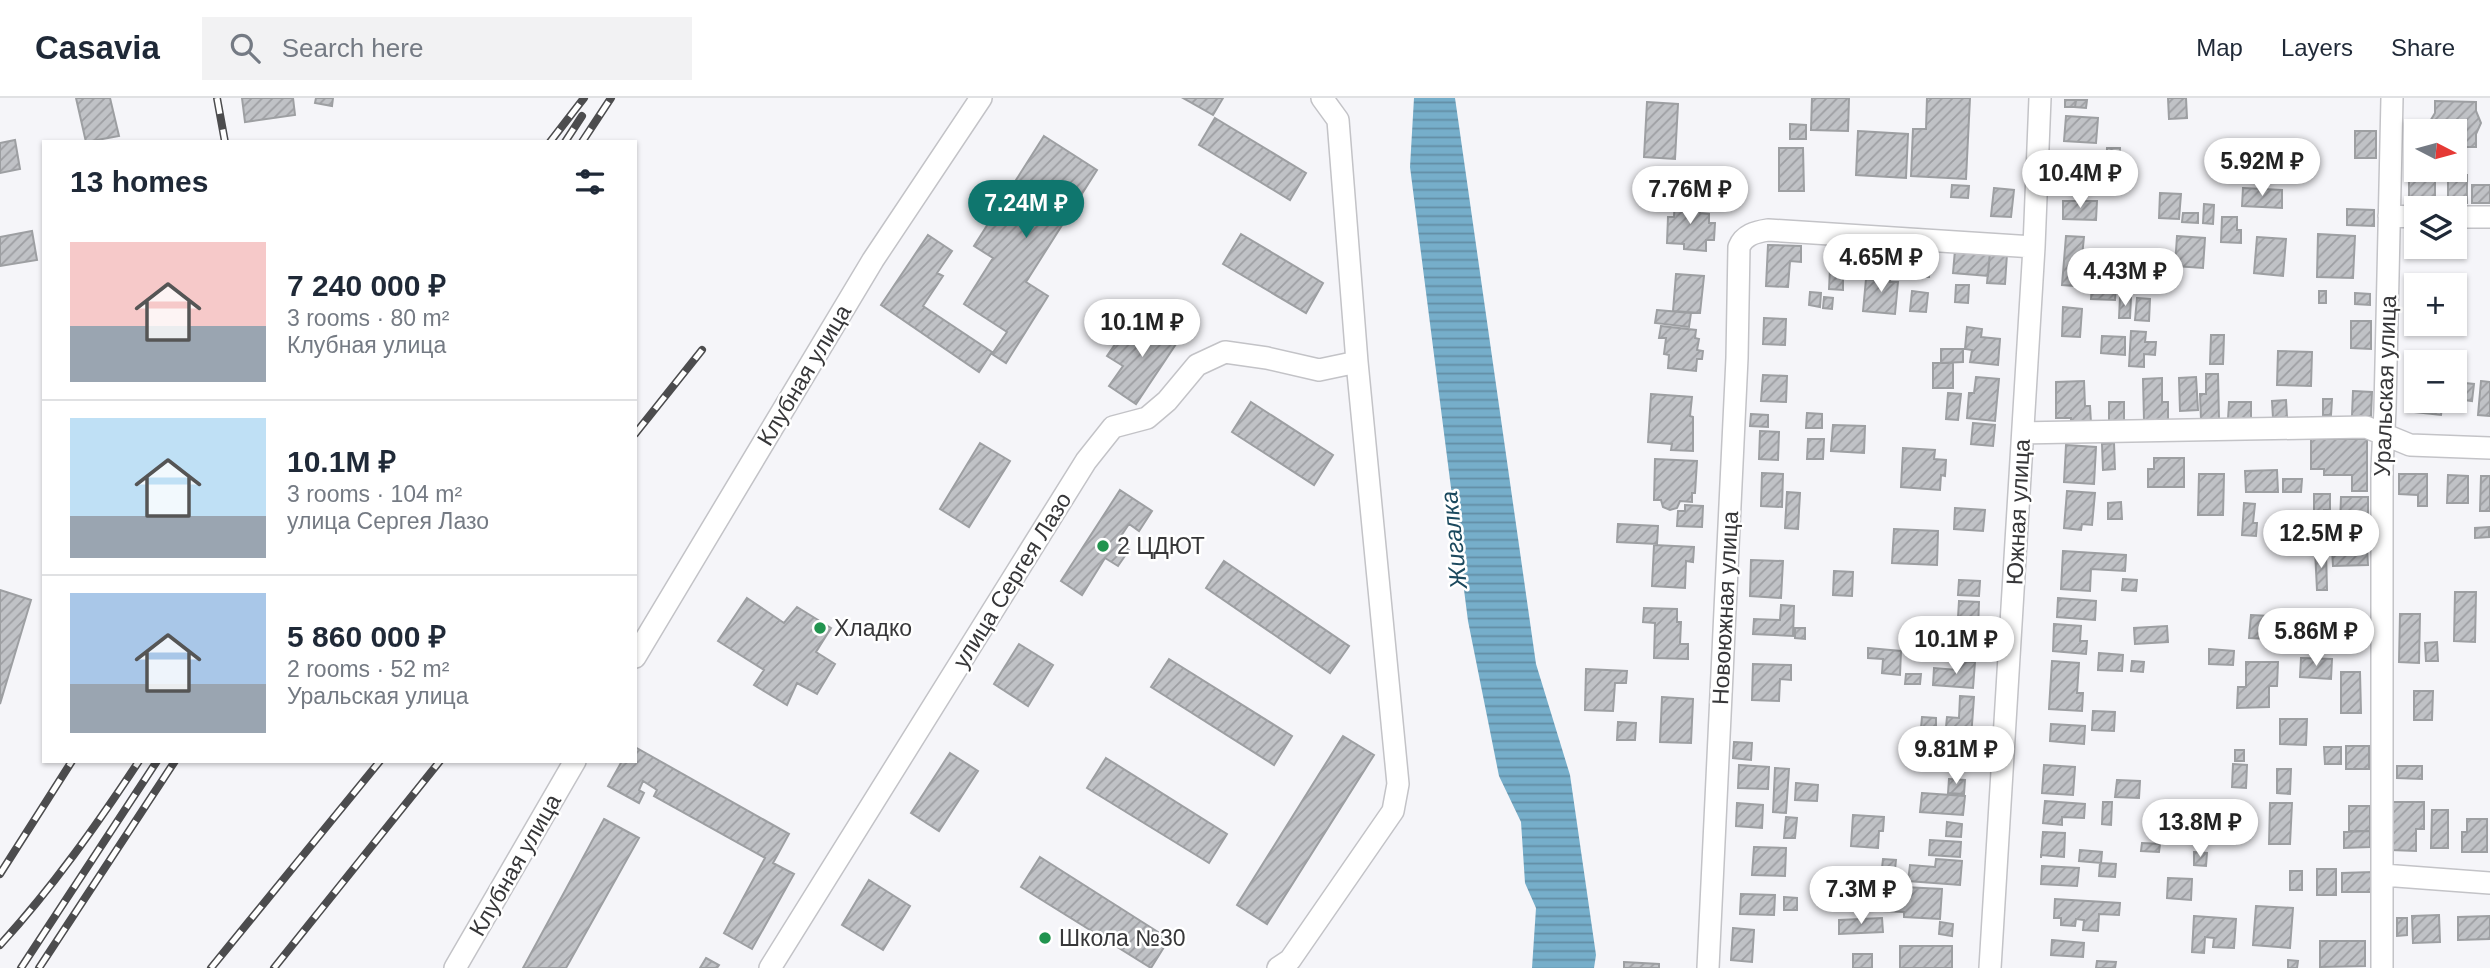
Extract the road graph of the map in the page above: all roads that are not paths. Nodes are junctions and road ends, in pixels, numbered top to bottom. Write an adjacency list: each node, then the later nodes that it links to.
1 (981, 98): 14 (street, Клубная улица)
2 (1322, 98): 10 (street)
3 (2040, 98): 9 (street, Южная улица)
4 (2392, 98): 5 (street, Уральская улица)
5 (2389, 216): 6 (street); 12 (street, Уральская улица)
6 (2404, 216)
7 (2467, 217): 8 (street)
8 (2490, 217)
9 (2034, 247): 11 (street, Южная улица); 21 (street, Новоюжная улица)
10 (1357, 362): 19 (street, улица Сергея Лазо); 20 (street)
11 (2023, 433): 12 (street); 22 (street, Южная улица)
12 (2383, 433): 13 (street); 16 (street, Уральская улица)
13 (2490, 448)
14 (637, 654)
15 (574, 763): 18 (street, Клубная улица)
16 (2383, 875): 17 (street); 23 (street, Уральская улица)
17 (2490, 883)
18 (455, 968)
19 (770, 968)
20 (1278, 968)
21 (1708, 968)
22 (1990, 968)
23 (2382, 968)

